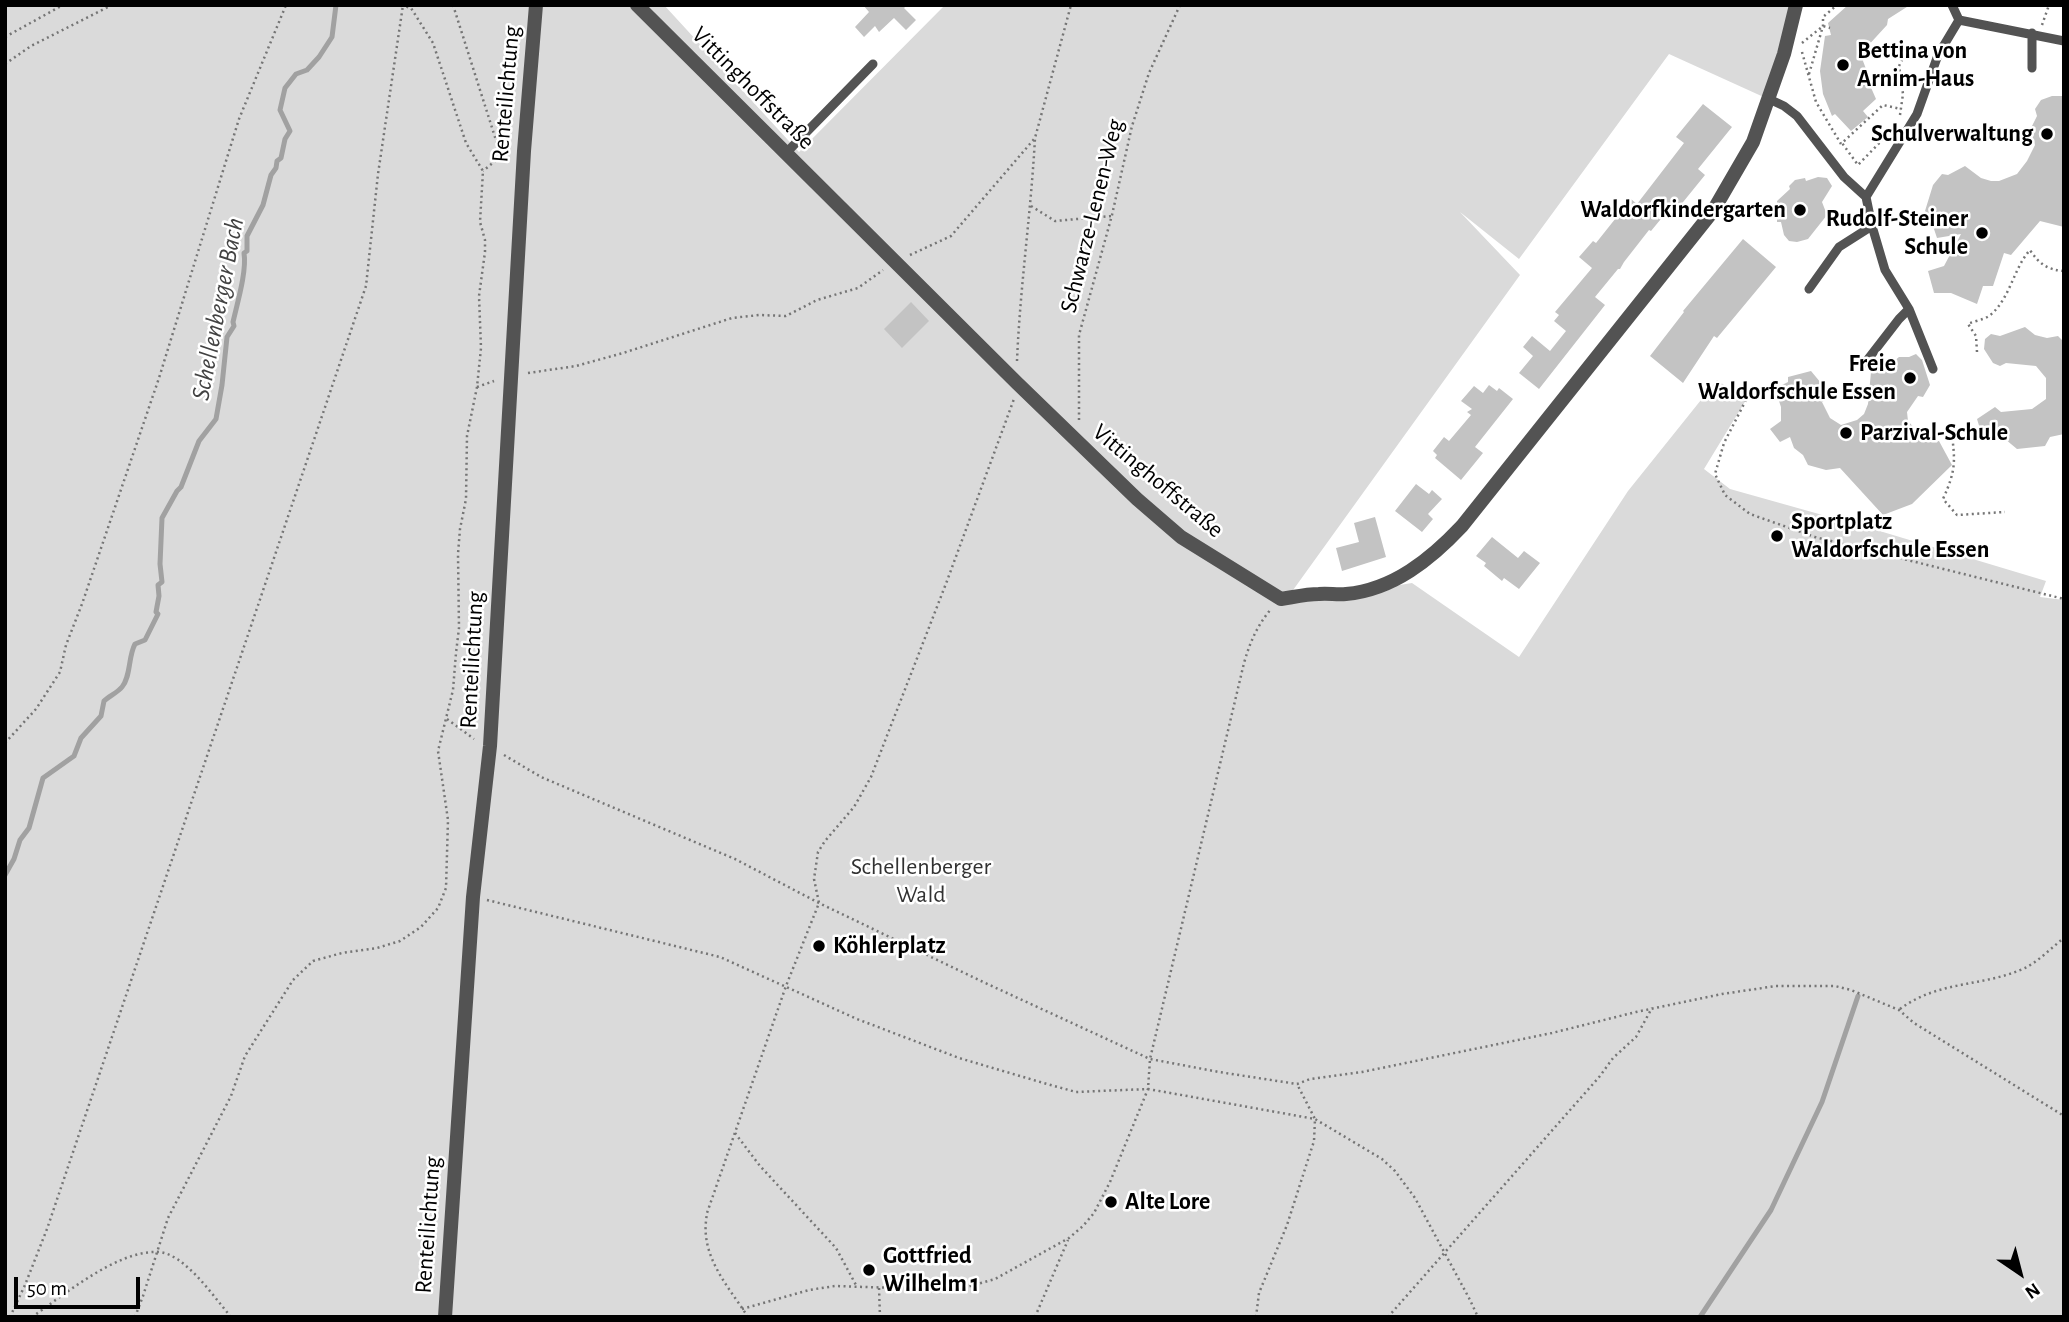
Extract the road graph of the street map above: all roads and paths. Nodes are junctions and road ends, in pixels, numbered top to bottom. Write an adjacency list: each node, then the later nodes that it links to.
1 (63, 5): 20 (path)
2 (112, 5): 24 (path)
3 (286, 5): 58 (path)
4 (402, 5): 36 (path); 79 (path)
5 (453, 5): 36 (path)
6 (536, 5): 48 (street, Renteilichtung)
7 (637, 5): 34 (street, Vittinghoffstraße)
8 (1071, 5): 32 (path)
9 (1180, 5): 39 (path, Schwarze-Lenen-Weg)
10 (1796, 5): 18 (street)
11 (1837, 5): 16 (path)
12 (1952, 5): 15 (lane)
13 (2049, 5): 14 (path)
14 (2047, 12)
15 (1959, 20): 19 (lane); 37 (lane)
16 (1823, 26): 17 (path); 22 (path); 27 (path)
17 (1830, 28)
18 (1791, 32): 22 (path); 28 (street)
19 (2032, 33): 21 (lane); 26 (lane)
20 (5, 37)
21 (2064, 41)
22 (1799, 45): 27 (path)
23 (1902, 60): 29 (path)
24 (5, 64)
25 (873, 64): 34 (lane)
26 (2032, 68)
27 (1809, 74): 33 (path)
28 (1769, 99): 35 (lane); 55 (street)
29 (1901, 109): 30 (path); 33 (path)
30 (1899, 122)
31 (1891, 131): 33 (path)
32 (1035, 138): 38 (path); 41 (path)
33 (1842, 143): 35 (path)
34 (786, 153): 41 (street, Vittinghoffstraße)
35 (1828, 156): 37 (lane)
36 (483, 171): 50 (path)
37 (1866, 197): 40 (lane)
38 (1031, 205): 39 (path); 49 (path)
39 (1112, 215): 53 (path, Schwarze-Lenen-Weg)
40 (1872, 226): 43 (lane); 44 (lane)
41 (895, 262): 48 (path); 49 (street, Vittinghoffstraße)
42 (2064, 271): 45 (path)
43 (1809, 289)
44 (1909, 309): 46 (lane); 47 (lane)
45 (1977, 352)
46 (1865, 363)
47 (1933, 369)
48 (510, 375): 50 (path); 59 (street, Renteilichtung)
49 (1017, 383): 53 (street, Vittinghoffstraße); 62 (path)
50 (477, 387): 57 (path)
51 (1746, 400): 56 (path)
52 (1951, 427): 54 (path)
53 (1079, 444): 55 (street, Vittinghoffstraße)
54 (2005, 512)
55 (1281, 599): 67 (path)
56 (2064, 599)
57 (447, 719): 59 (path); 60 (path)
58 (5, 743)
59 (490, 746): 61 (street, Renteilichtung); 62 (path)
60 (446, 888): 61 (path); 74 (path)
61 (473, 897): 64 (path); 83 (street, Renteilichtung)
62 (819, 903): 64 (path); 67 (path)
63 (2064, 938): 66 (path)
64 (786, 986): 69 (path); 72 (path)
65 (1652, 1008): 66 (path); 68 (path); 75 (path)
66 (1899, 1010): 70 (path)
67 (1150, 1059): 68 (path); 69 (path)
68 (1297, 1084): 71 (path)
69 (1148, 1089): 71 (path); 73 (path)
70 (2064, 1116)
71 (1315, 1119): 75 (path); 87 (path)
72 (735, 1133): 76 (path); 78 (path)
73 (1069, 1238): 77 (path); 86 (path)
74 (158, 1251): 80 (path); 81 (path); 82 (path)
75 (1444, 1253): 88 (path); 89 (path)
76 (856, 1285): 77 (path); 78 (path)
77 (878, 1288): 85 (path)
78 (742, 1309): 84 (path)
79 (10, 1317)
80 (32, 1317)
81 (135, 1317)
82 (231, 1317)
83 (445, 1317)
84 (748, 1317)
85 (880, 1317)
86 (1035, 1317)
87 (1256, 1317)
88 (1388, 1317)
89 (1478, 1317)

